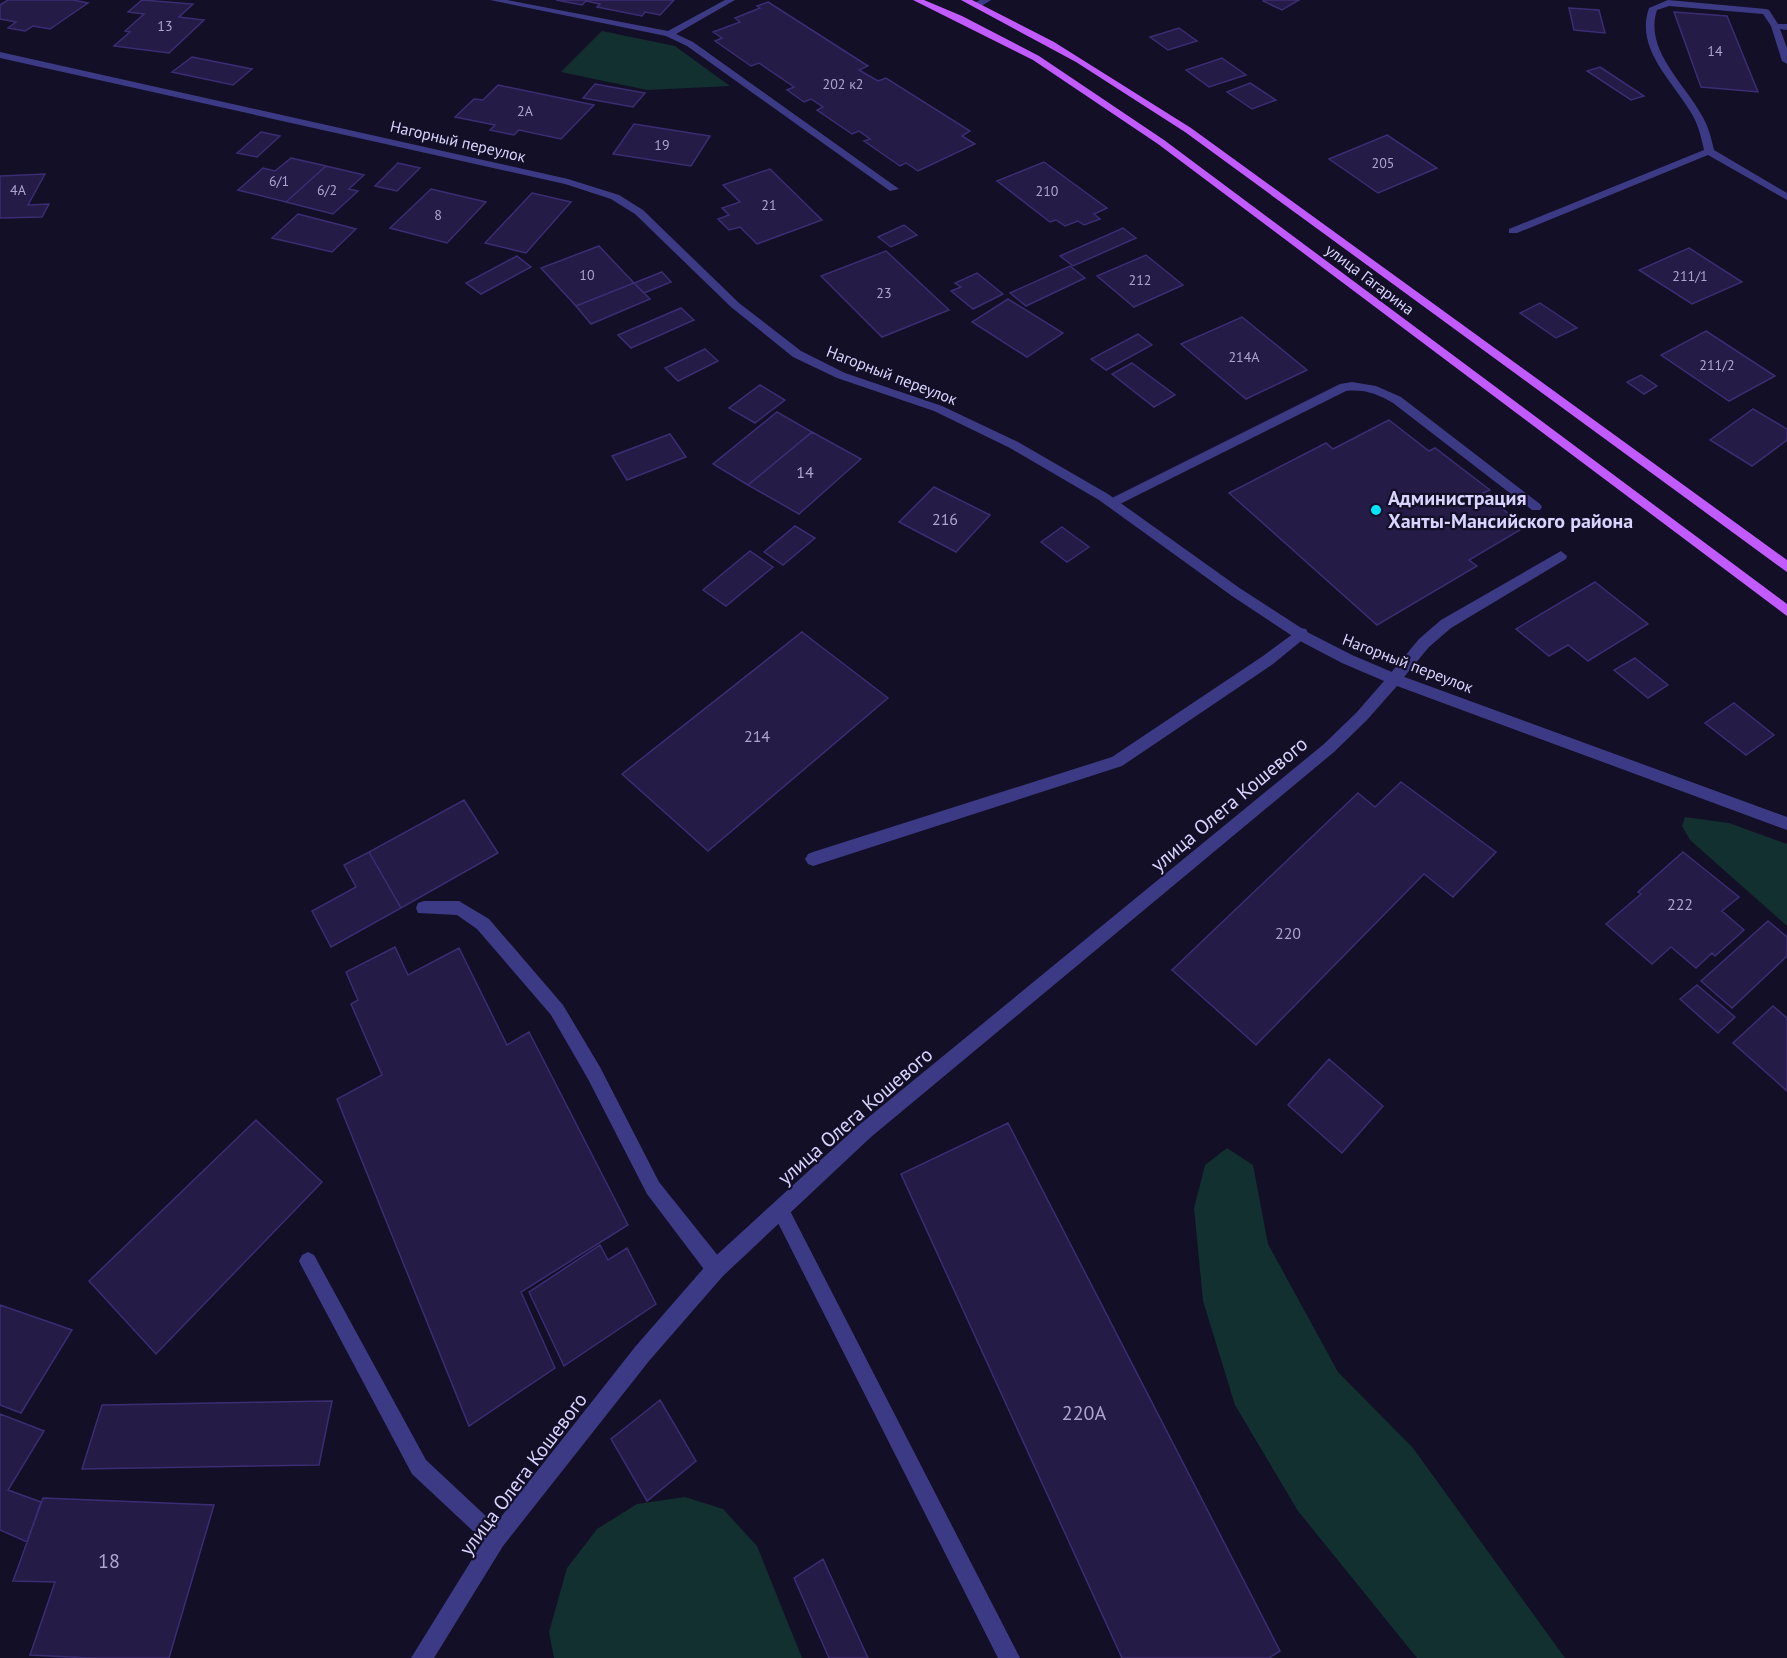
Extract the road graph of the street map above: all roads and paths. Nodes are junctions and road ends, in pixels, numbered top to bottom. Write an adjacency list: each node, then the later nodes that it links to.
1 (494, 0): 8 (street)
2 (731, 0): 8 (street)
3 (917, 0): 19 (main road, улица Гагарина)
4 (965, 0): 5 (main road, улица Гагарина)
5 (982, 3): 18 (main road, улица Гагарина)
6 (1775, 26): 7 (street); 10 (street); 11 (street)
7 (1787, 27)
8 (669, 34): 12 (street)
9 (0, 55): 15 (street, Нагорный переулок)
10 (1787, 61)
11 (1709, 151): 13 (street); 14 (street)
12 (894, 189)
13 (1787, 196)
14 (1513, 231)
15 (1112, 503): 16 (street); 20 (street, Нагорный переулок)
16 (1536, 507)
17 (1562, 556): 21 (street, улица Олега Кошевого)
18 (1787, 567)
19 (1787, 611)
20 (1301, 633): 21 (street, Нагорный переулок); 23 (street)
21 (1395, 679): 22 (street, Нагорный переулок); 25 (street, улица Олега Кошевого)
22 (1787, 824)
23 (813, 859)
24 (424, 908): 27 (street)
25 (780, 1209): 27 (street, улица Олега Кошевого); 30 (street)
26 (308, 1261): 28 (street)
27 (716, 1269): 28 (street, улица Олега Кошевого)
28 (496, 1539): 29 (street, улица Олега Кошевого)
29 (422, 1658)
30 (1009, 1658)

